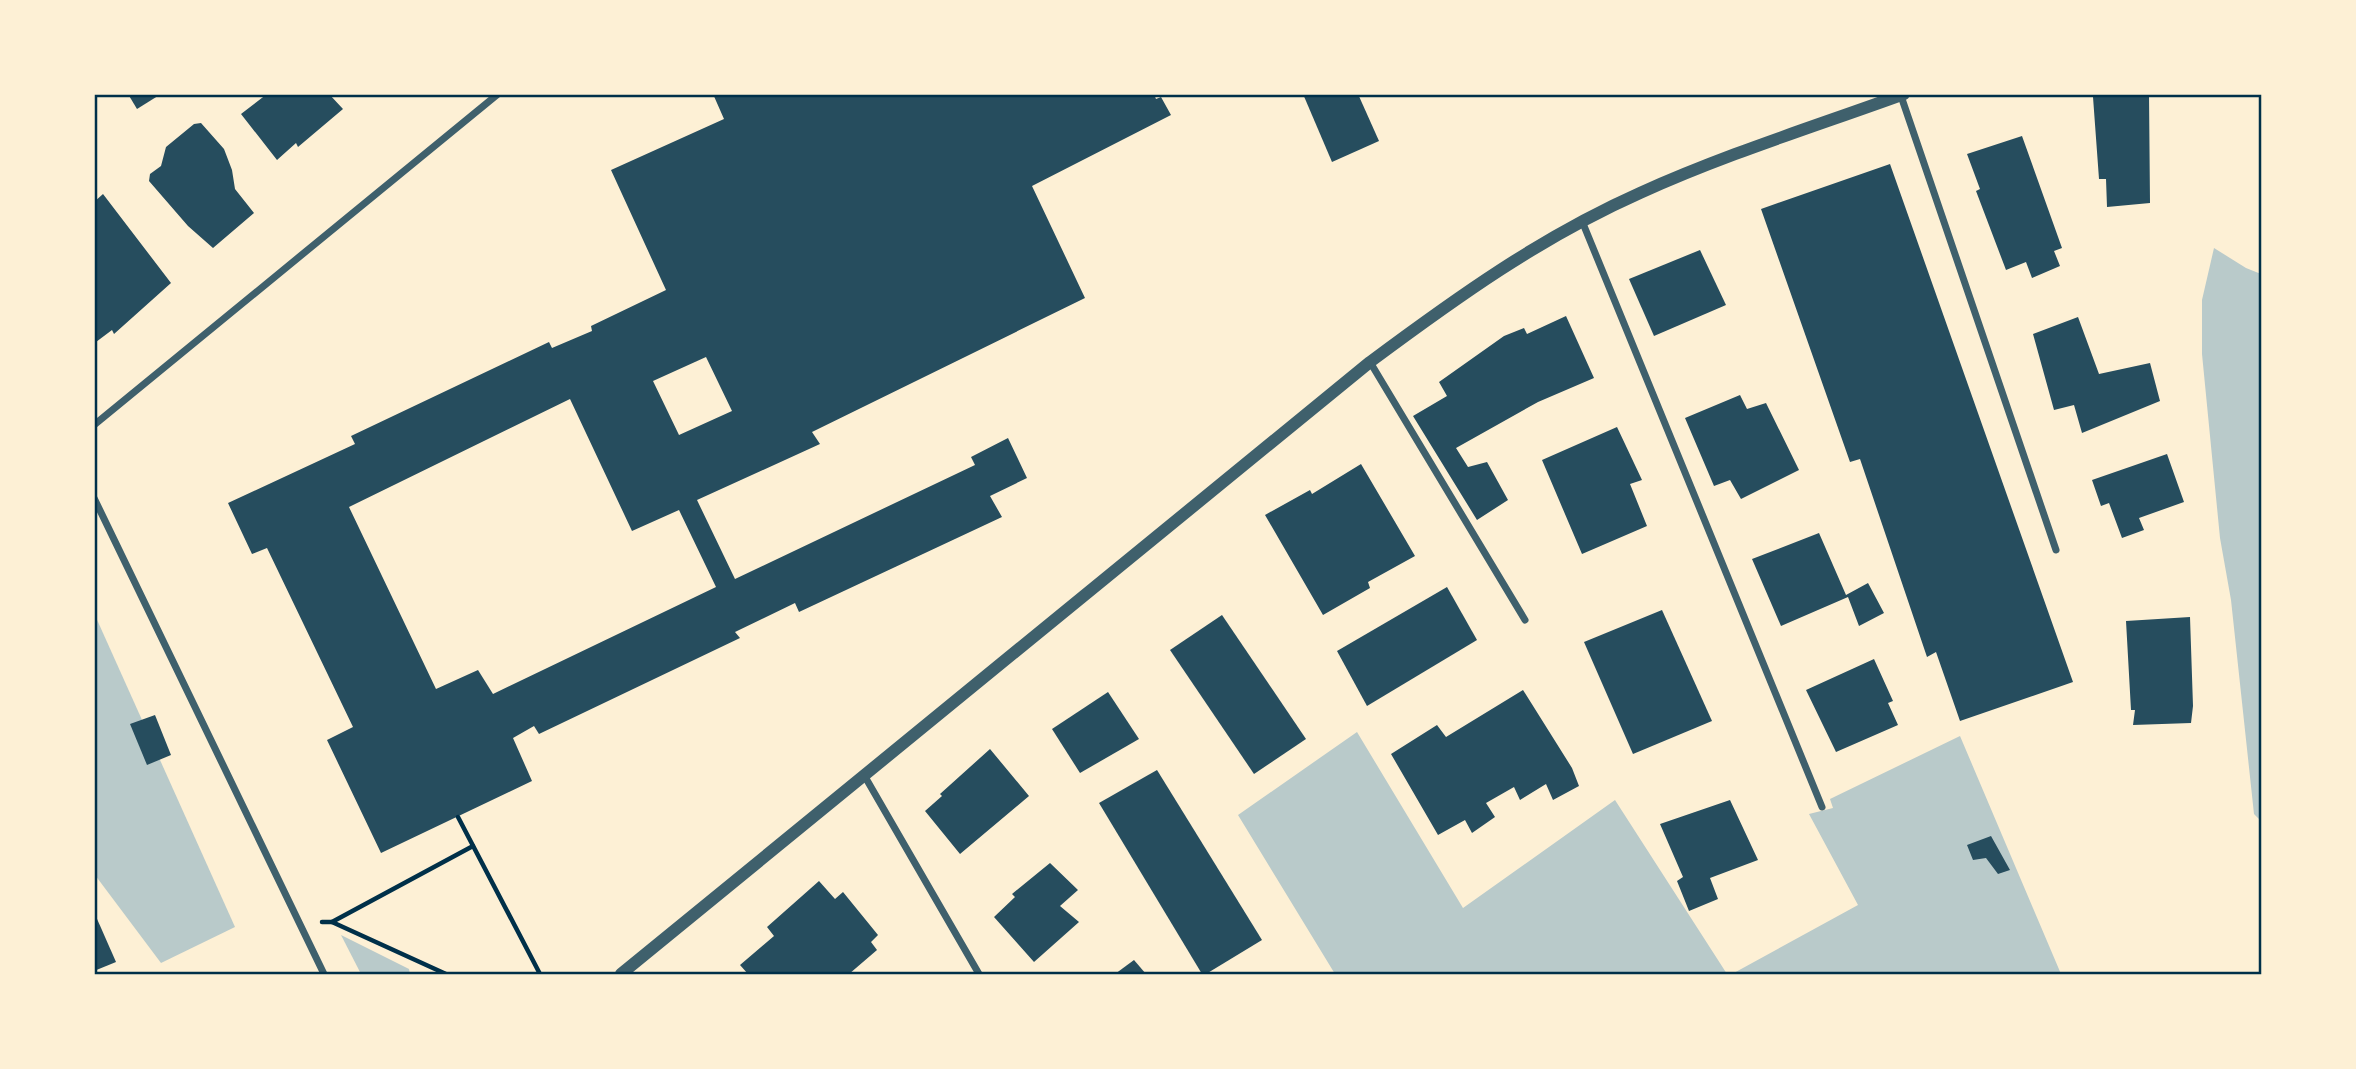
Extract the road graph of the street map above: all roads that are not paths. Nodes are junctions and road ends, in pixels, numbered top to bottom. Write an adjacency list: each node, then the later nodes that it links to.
1 (498, 94): 5 (street)
2 (1903, 95): 3 (street); 7 (street)
3 (1582, 221): 4 (street); 10 (street)
4 (1370, 362): 8 (street); 9 (street)
5 (94, 425)
6 (94, 498): 11 (street)
7 (2056, 550)
8 (1525, 620)
9 (864, 775): 12 (street); 13 (street)
10 (1822, 807)
11 (324, 975)
12 (621, 975)
13 (979, 975)

